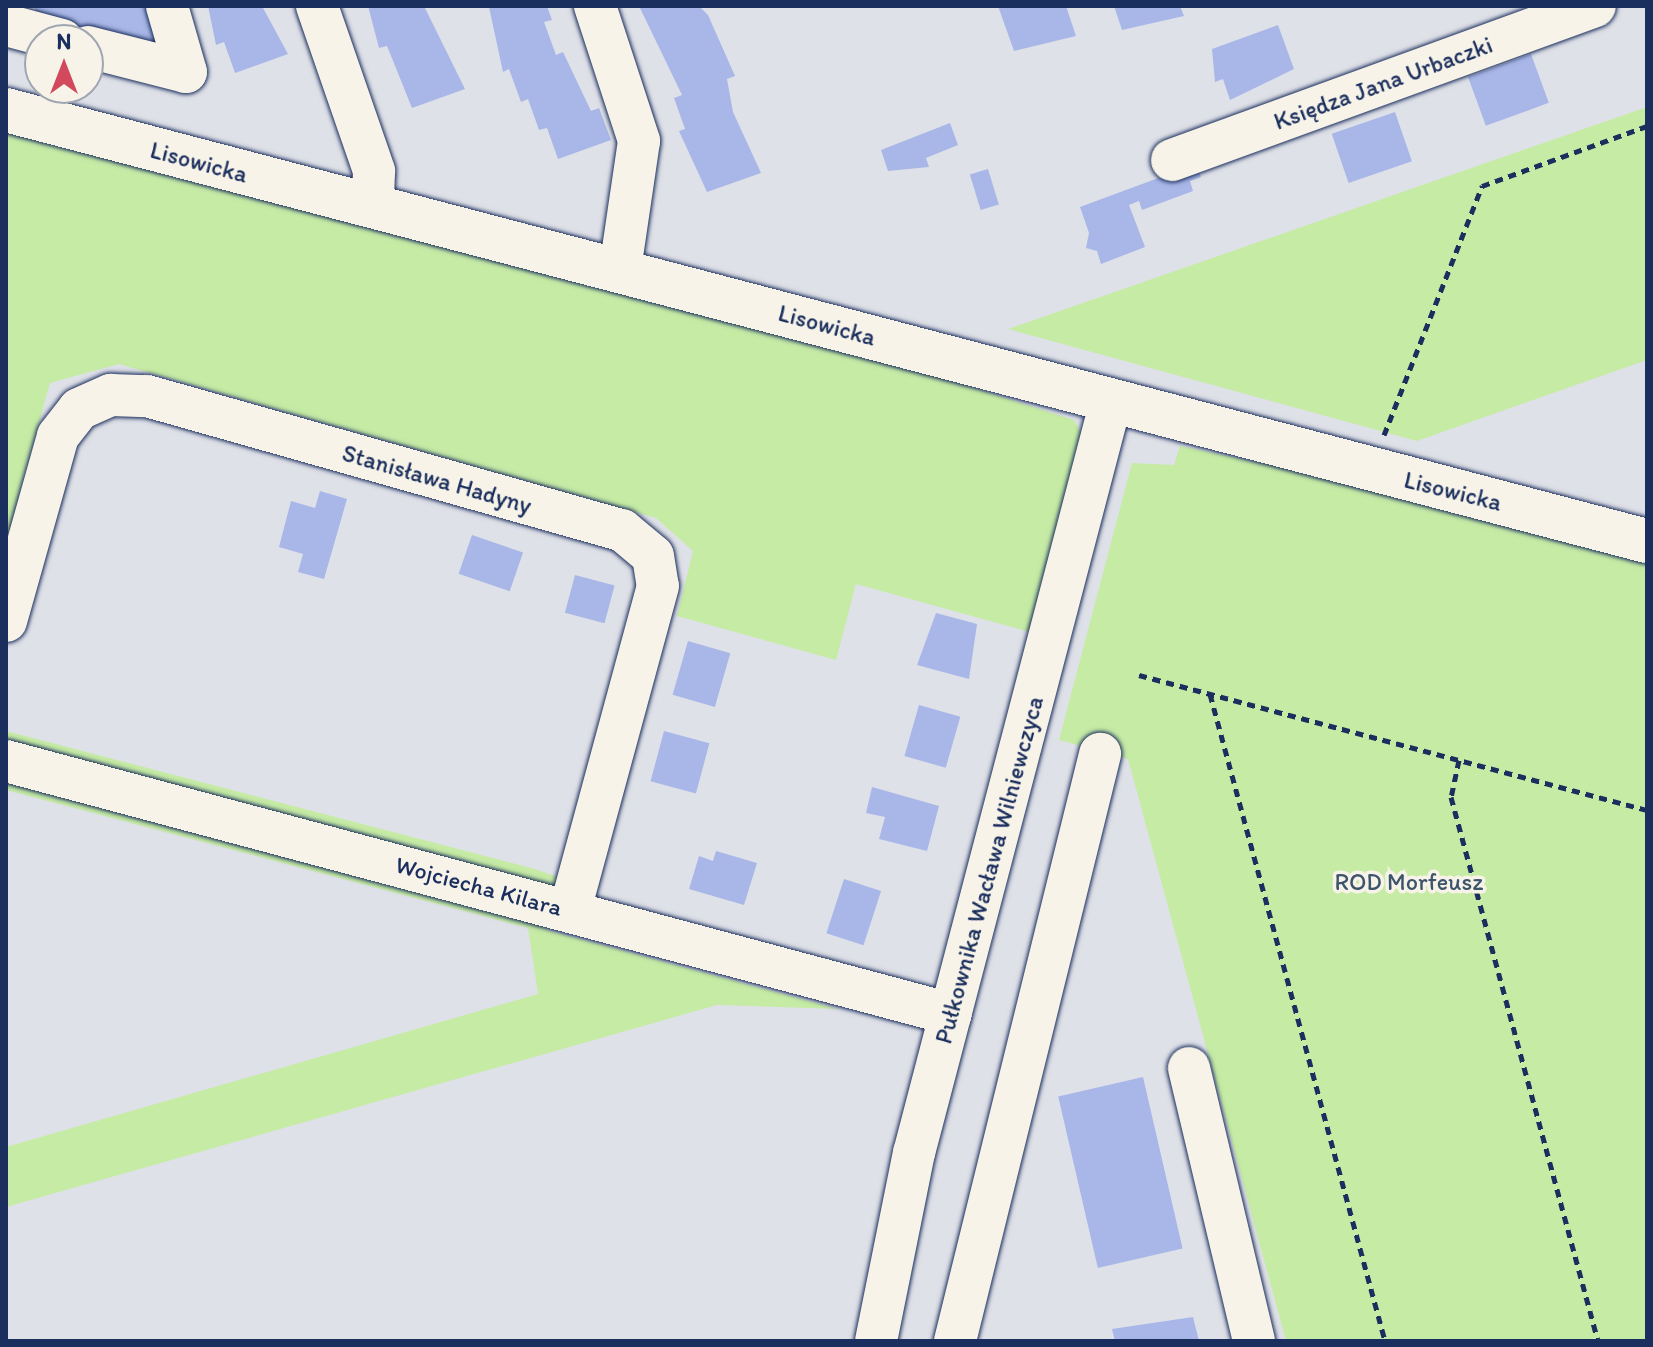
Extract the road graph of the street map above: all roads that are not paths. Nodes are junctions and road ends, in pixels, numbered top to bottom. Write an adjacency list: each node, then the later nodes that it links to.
1 (167, 6): 5 (street)
2 (317, 6): 8 (street)
3 (595, 6): 9 (street)
4 (1595, 6): 7 (street, Księdza Jana Urbaczki)
5 (104, 51)
6 (6, 110): 8 (main road, Lisowicka)
7 (1172, 160)
8 (373, 207): 9 (main road, Lisowicka)
9 (620, 270): 10 (main road, Lisowicka)
10 (1111, 401): 11 (main road, Lisowicka); 16 (street, Pułkownika Wacława Wilniewczyca)
11 (1647, 541)
12 (6, 621): 15 (street, Stanisława Hadyny)
13 (1100, 754): 19 (street)
14 (6, 761): 15 (street, Wojciecha Kilara)
15 (570, 910): 16 (street, Wojciecha Kilara)
16 (951, 1014): 18 (street, Pułkownika Wacława Wilniewczyca)
17 (1189, 1068): 20 (street)
18 (876, 1341)
19 (955, 1341)
20 (1254, 1341)

